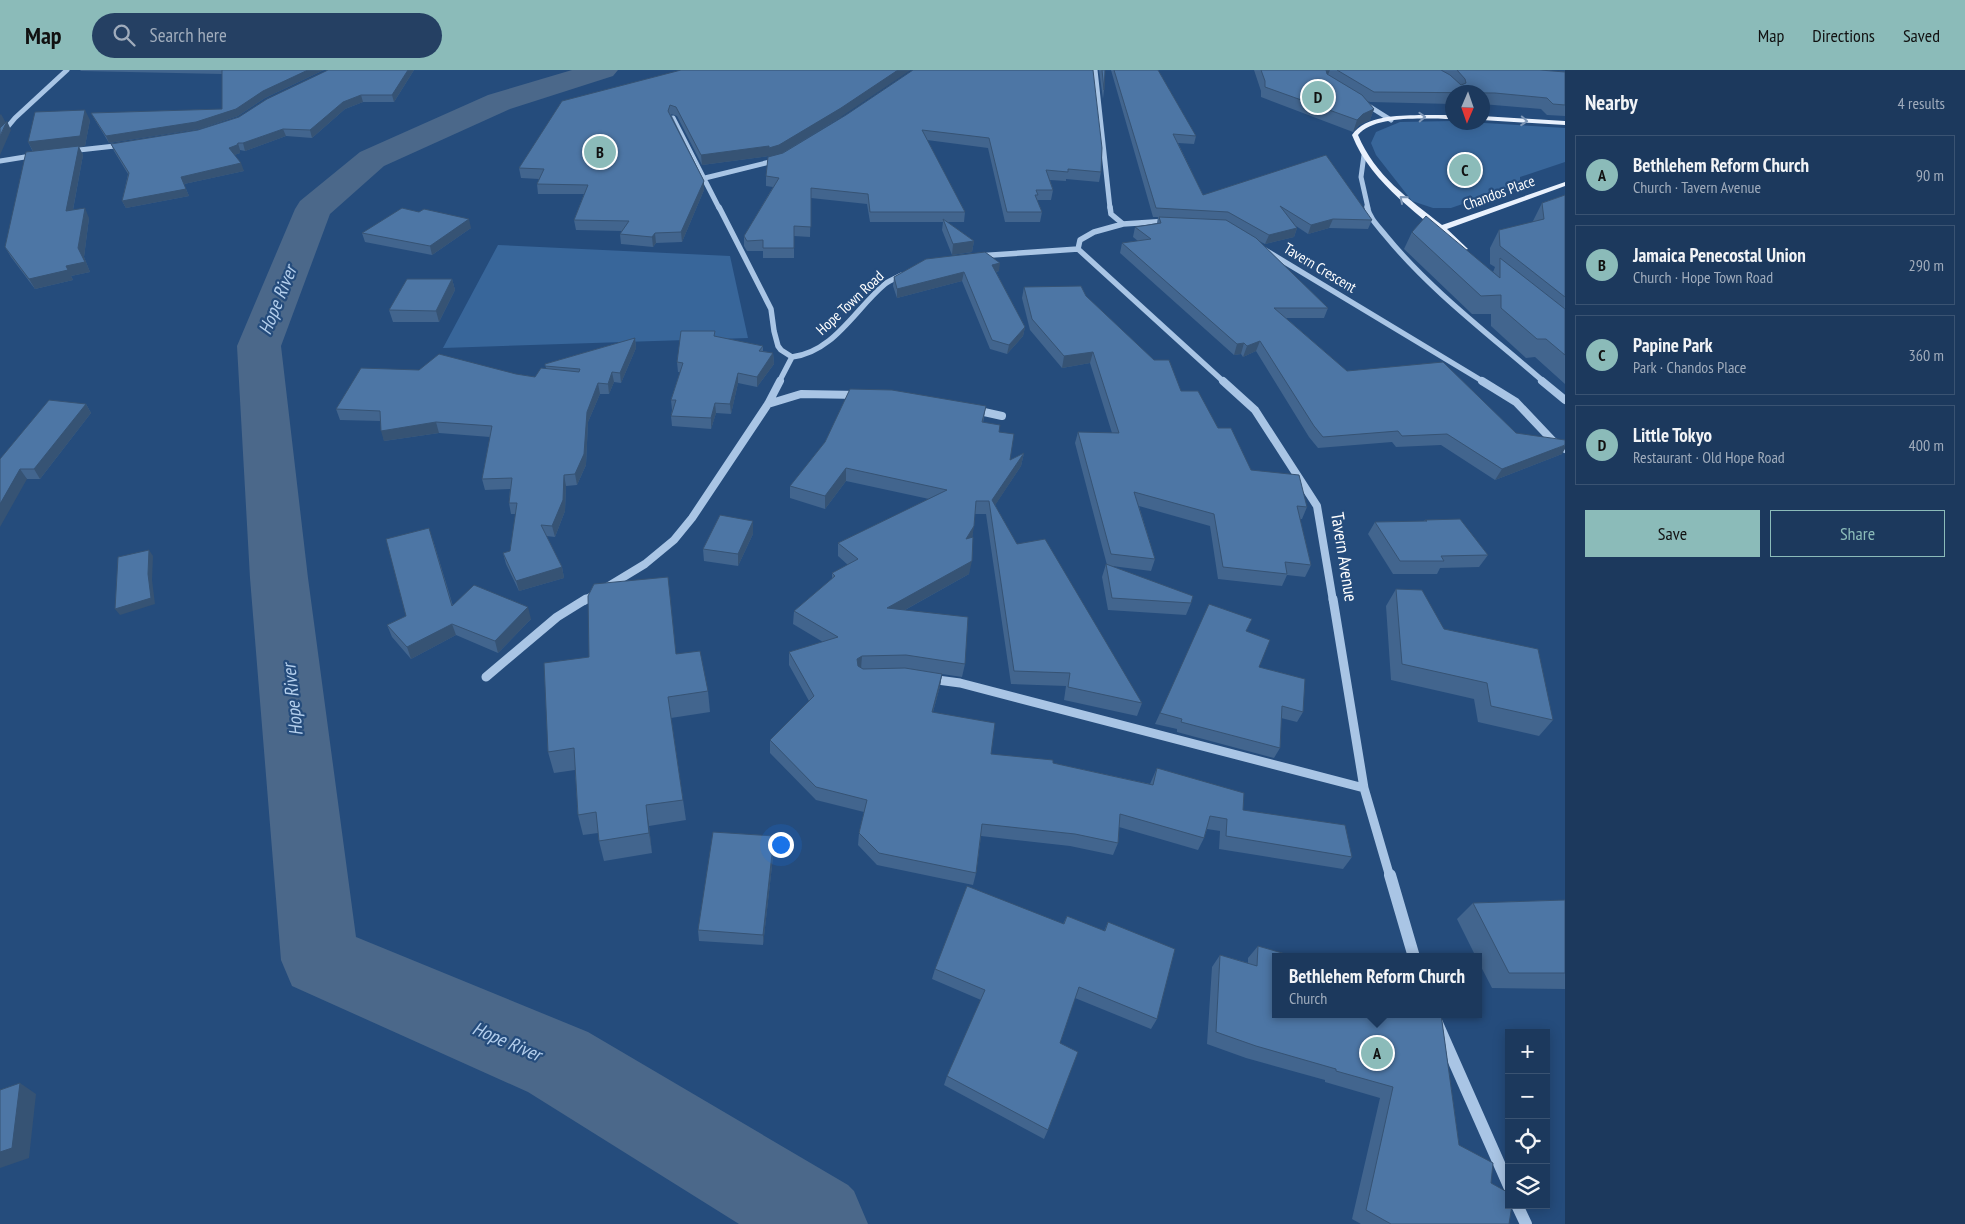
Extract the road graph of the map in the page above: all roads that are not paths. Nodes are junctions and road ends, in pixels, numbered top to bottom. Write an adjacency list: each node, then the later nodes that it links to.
1 (67, 70): 9 (street)
2 (1095, 70): 19 (street)
3 (1358, 100): 7 (street)
4 (1445, 117): 7 (main road, one-way to 4)
5 (673, 118): 16 (street)
6 (1490, 118): 8 (main road, one-way to 8)
7 (1391, 120): 13 (main road)
8 (1565, 123)
9 (0, 136)
10 (131, 144): 11 (street)
11 (67, 152)
12 (41, 155): 15 (street)
13 (1364, 155): 20 (main road, one-way to 13); 28 (street)
14 (781, 159): 16 (street)
15 (0, 161)
16 (705, 178): 26 (street)
17 (1565, 184): 20 (main road, Chandos Place)
18 (1175, 221): 19 (street)
19 (1123, 224): 22 (street)
20 (1442, 228): 23 (main road)
21 (1257, 245): 32 (street, Tavern Crescent)
22 (1078, 249): 24 (street); 35 (street, Tavern Avenue)
23 (1470, 254)
24 (970, 257)
25 (909, 271): 26 (street, Hope Town Road)
26 (792, 357): 29 (street)
27 (866, 396): 29 (street)
28 (1565, 400)
29 (768, 404): 33 (street)
30 (966, 407): 31 (street)
31 (1002, 416)
32 (1565, 449)
33 (486, 677)
34 (922, 677): 35 (street)
35 (1364, 788): 36 (street, Tavern Avenue)
36 (1413, 953)
37 (1435, 1018): 38 (street)
38 (1505, 1177)
39 (1519, 1209): 40 (street)
40 (1526, 1224)

